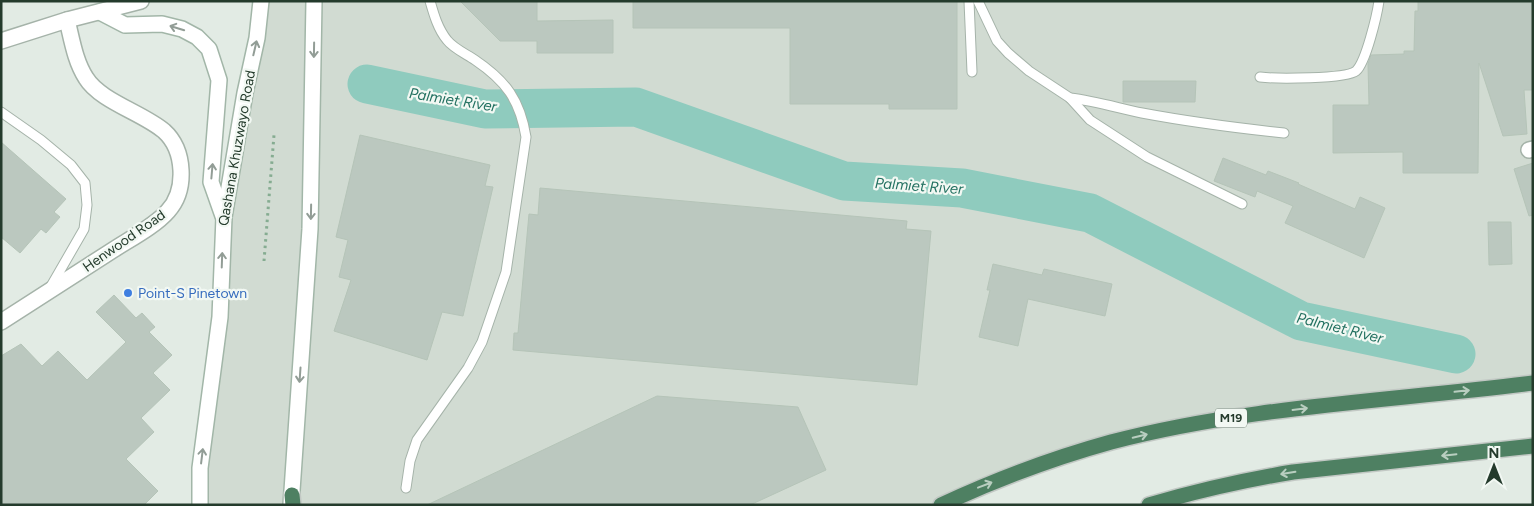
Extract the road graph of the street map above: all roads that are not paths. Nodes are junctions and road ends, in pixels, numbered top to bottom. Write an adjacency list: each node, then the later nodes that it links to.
1 (141, 1): 8 (main road)
2 (261, 1): 17 (main road, Qashana Khuzwayo Road, one-way to 2)
3 (314, 1): 23 (main road, one-way to 23)
4 (430, 1): 22 (lane)
5 (969, 1): 11 (lane)
6 (978, 1): 13 (lane)
7 (1379, 1): 12 (lane)
8 (100, 12): 9 (main road); 17 (main road, one-way to 8)
9 (68, 20): 10 (main road); 18 (main road, Henwood Road)
10 (1, 41)
11 (972, 72)
12 (1260, 78)
13 (1070, 98): 15 (lane); 16 (lane)
14 (1, 112): 18 (lane)
15 (1284, 133)
16 (1242, 204)
17 (224, 217): 24 (main road, Qashana Khuzwayo Road, one-way to 17)
18 (48, 292): 19 (main road, Henwood Road)
19 (1, 322)
20 (1533, 383): 25 (highway, M19, one-way to 20)
21 (1533, 446): 26 (highway, one-way to 26)
22 (406, 488)
23 (292, 501)
24 (200, 505)
25 (941, 505)
26 (1149, 505)

